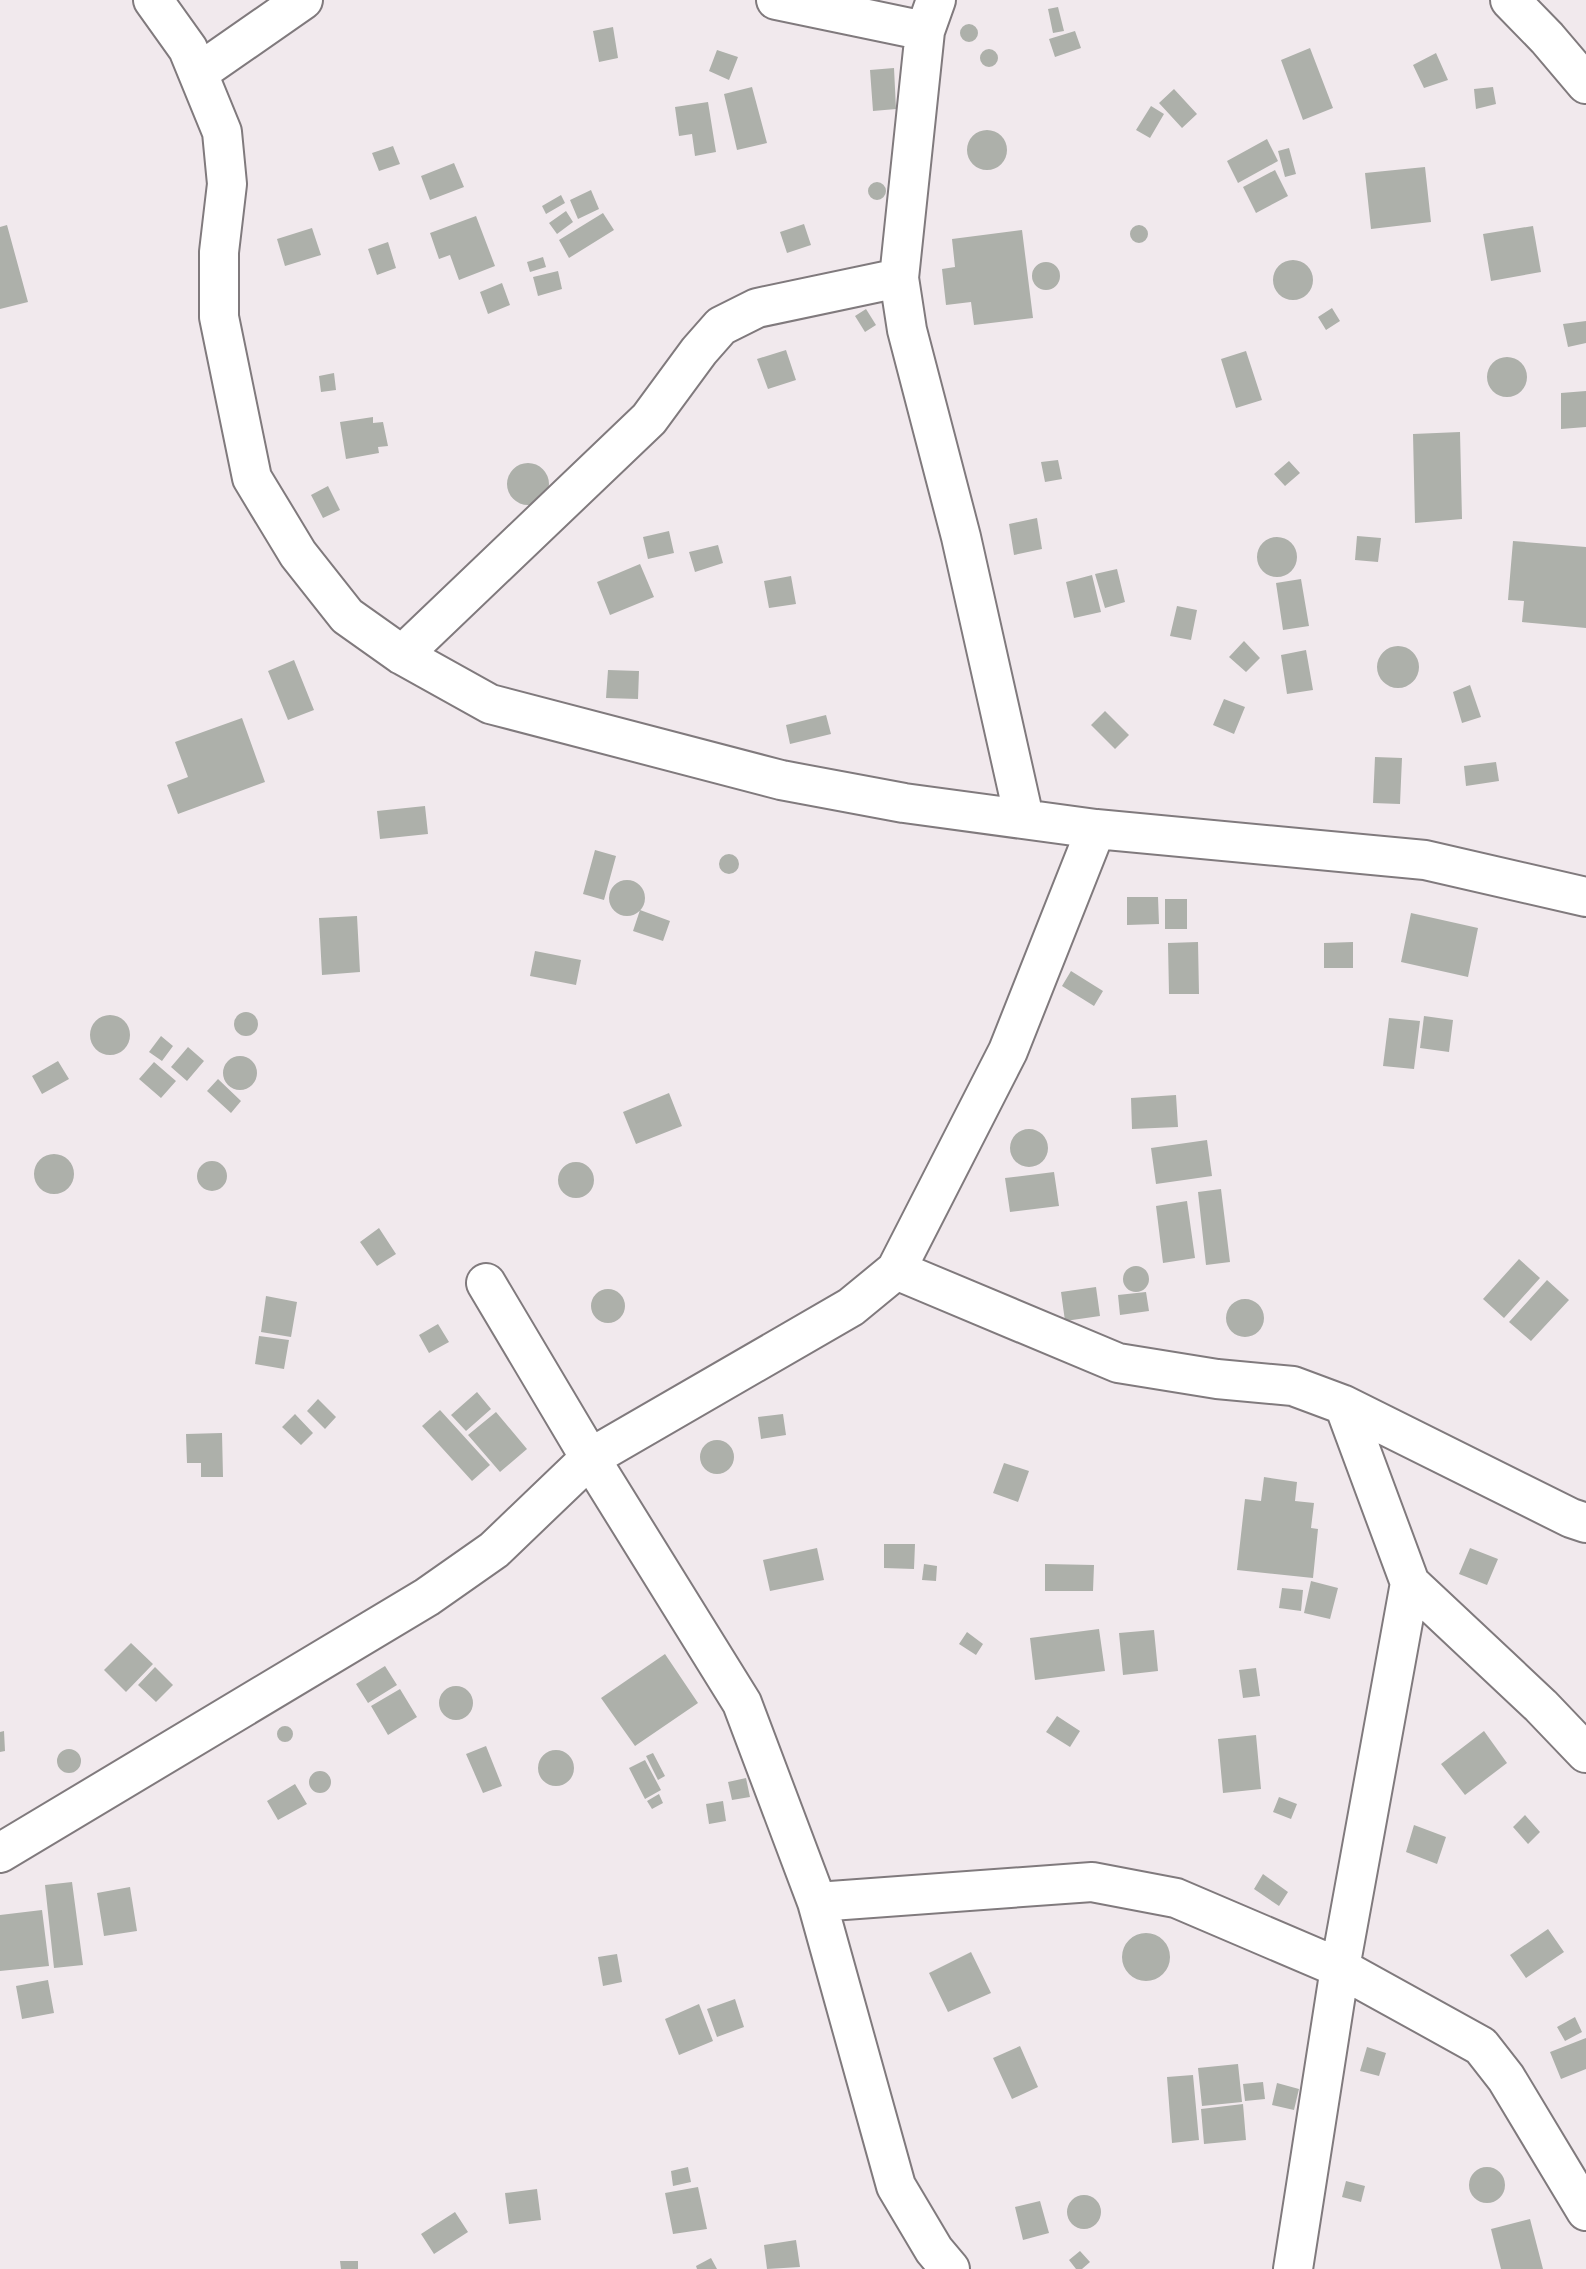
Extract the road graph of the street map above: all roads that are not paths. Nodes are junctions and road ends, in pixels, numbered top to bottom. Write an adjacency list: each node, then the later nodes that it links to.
1 (153, 0): 6 (street)
2 (303, 0): 6 (street)
3 (776, 0): 5 (street)
4 (1510, 0): 7 (street)
5 (931, 16): 8 (street)
6 (198, 73): 9 (street)
7 (1586, 84)
8 (899, 278): 9 (street); 10 (street)
9 (402, 655): 10 (street)
10 (1024, 818): 11 (street)
11 (1096, 829): 12 (street); 13 (street)
12 (1586, 897)
13 (896, 1270): 15 (street); 16 (street)
14 (486, 1283): 16 (street)
15 (1344, 1405): 17 (street); 18 (street)
16 (590, 1458): 20 (street); 21 (street)
17 (1586, 1523)
18 (1410, 1583): 19 (street); 22 (street)
19 (1586, 1753)
20 (0, 1853)
21 (817, 1902): 22 (street); 24 (street)
22 (1340, 1968): 23 (street); 25 (street)
23 (1586, 2211)
24 (950, 2269)
25 (1293, 2269)

